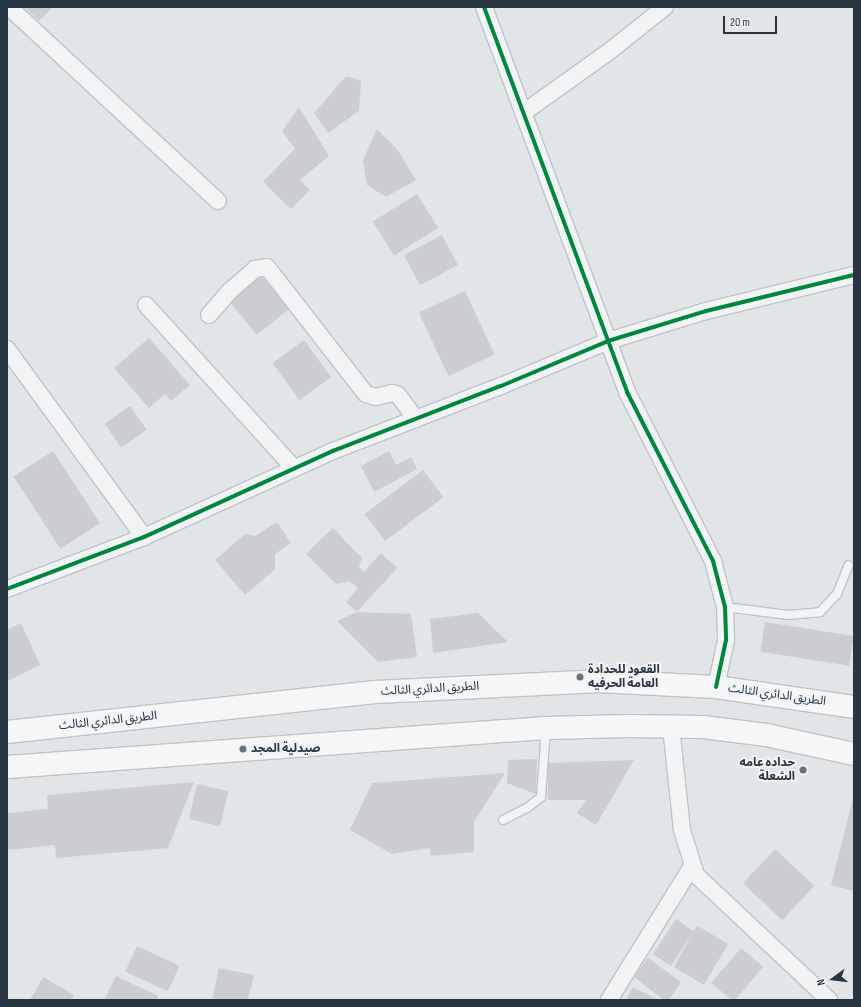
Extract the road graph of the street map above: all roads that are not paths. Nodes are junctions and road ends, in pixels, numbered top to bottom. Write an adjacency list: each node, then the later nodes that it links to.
1 (9, 7): 5 (street)
2 (484, 7): 4 (street)
3 (665, 7): 4 (street)
4 (523, 113): 9 (street)
5 (218, 201)
6 (854, 275): 9 (street)
7 (146, 305): 12 (street)
8 (209, 315): 11 (street)
9 (608, 341): 11 (street); 16 (street)
10 (7, 349): 13 (street)
11 (416, 419): 12 (street)
12 (294, 468): 13 (street)
13 (144, 536): 15 (street)
14 (849, 565): 16 (lane)
15 (7, 589)
16 (725, 607): 17 (street)
17 (716, 687): 18 (main road, الطريق الدائري الثالث); 21 (main road, الطريق الدائري الثالث)
18 (854, 707)
19 (671, 726): 20 (main road); 22 (main road); 25 (street)
20 (546, 728): 23 (main road); 24 (lane)
21 (7, 732)
22 (854, 754)
23 (7, 768)
24 (503, 820)
25 (692, 866): 26 (street); 27 (street)
26 (609, 1000)
27 (829, 1000)

